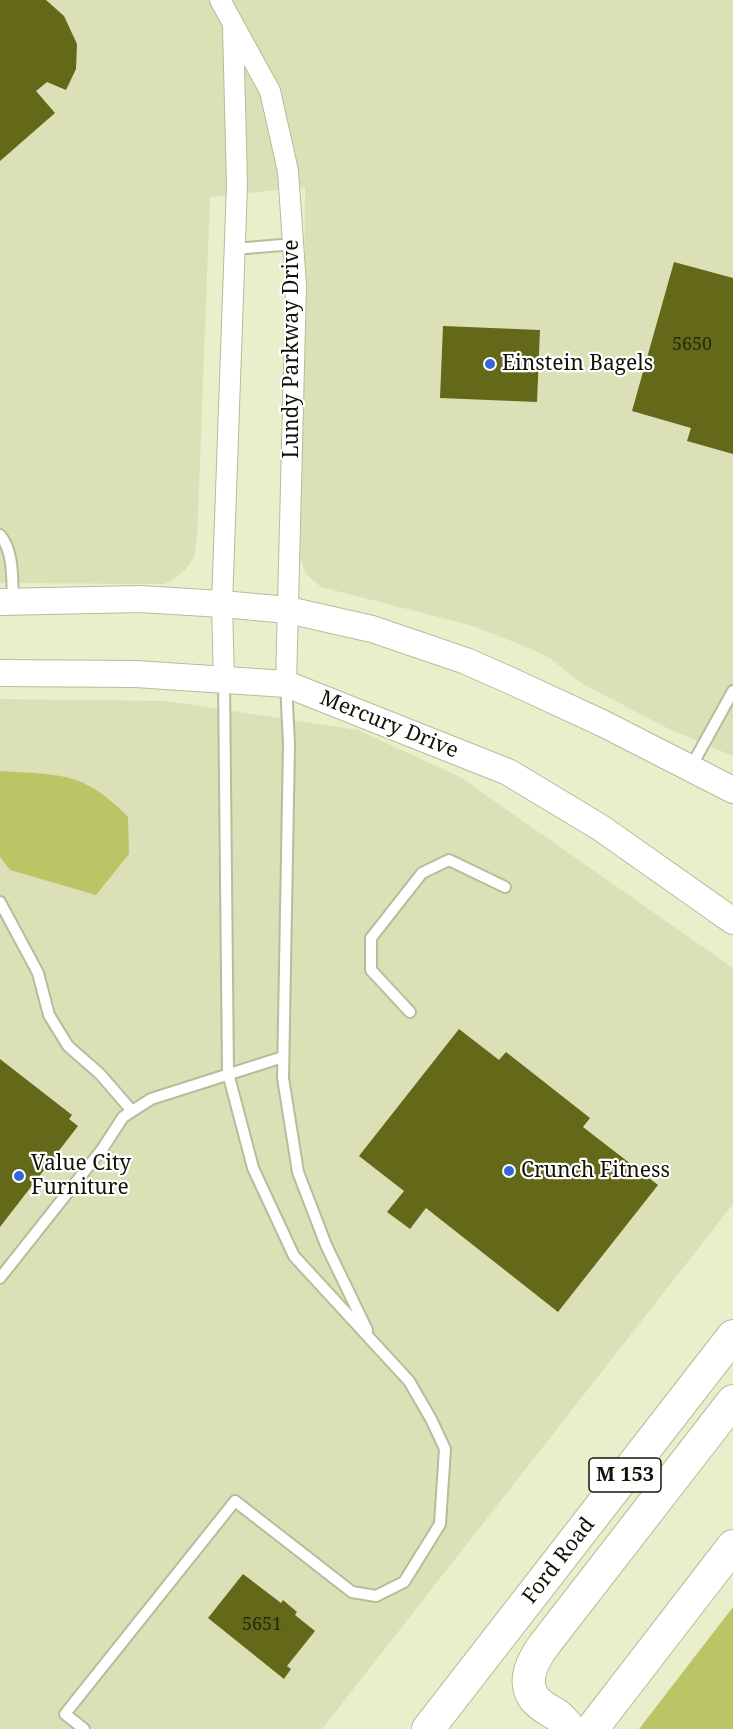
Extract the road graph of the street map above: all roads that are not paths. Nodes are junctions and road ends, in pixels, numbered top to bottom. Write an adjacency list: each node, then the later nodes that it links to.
1 (220, 0): 2 (street, Lundy Parkway Drive)
2 (233, 25): 3 (street, Lundy Parkway Drive); 4 (street, Lundy Parkway Drive)
3 (294, 244): 4 (lane); 8 (street, Lundy Parkway Drive)
4 (234, 249): 7 (street, Lundy Parkway Drive)
5 (0, 535): 6 (lane)
6 (7, 602): 7 (street)
7 (222, 604): 8 (street); 10 (street, Lundy Parkway Drive)
8 (288, 610): 11 (street, Lundy Parkway Drive); 13 (street)
9 (0, 674): 10 (street, Mercury Drive)
10 (224, 681): 11 (street, Mercury Drive); 20 (lane)
11 (286, 684): 17 (street, Mercury Drive); 19 (lane)
12 (733, 691): 13 (lane)
13 (691, 767): 14 (street)
14 (733, 790)
15 (505, 887): 18 (lane)
16 (0, 902): 21 (lane)
17 (733, 921)
18 (410, 1012)
19 (284, 1057): 20 (lane); 24 (lane)
20 (228, 1073): 21 (lane); 24 (lane)
21 (132, 1111): 22 (lane)
22 (0, 1278)
23 (733, 1336): 28 (main road, Ford Road / M 153)
24 (373, 1341): 27 (lane)
25 (733, 1401): 29 (main road)
26 (733, 1546): 30 (main road)
27 (84, 1729)
28 (428, 1729)
29 (570, 1729)
30 (592, 1729)

